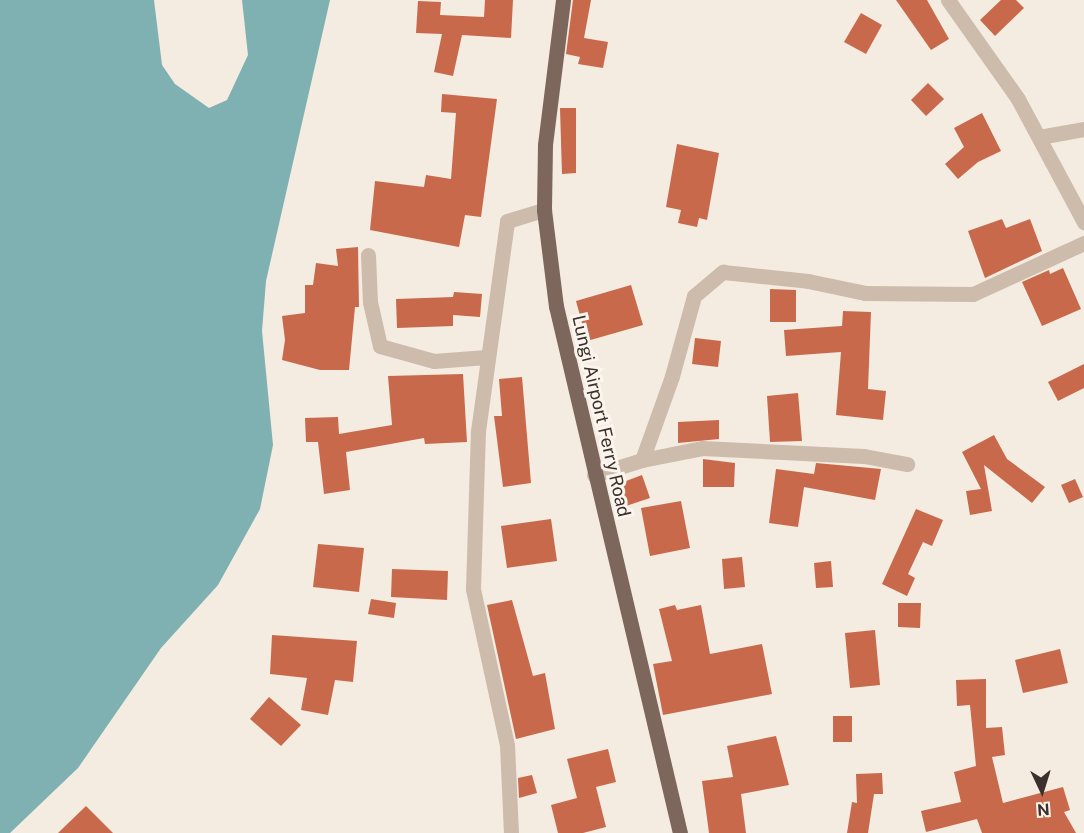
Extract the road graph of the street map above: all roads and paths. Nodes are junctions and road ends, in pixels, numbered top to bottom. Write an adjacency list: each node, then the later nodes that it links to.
1 (562, 0): 5 (main road, Lungi Airport Ferry Road)
2 (948, 0): 4 (street)
3 (1084, 129): 4 (street)
4 (1039, 137): 6 (street)
5 (544, 210): 9 (street); 12 (main road, Lungi Airport Ferry Road)
6 (1084, 222)
7 (1084, 243): 10 (street)
8 (369, 255): 9 (street)
9 (486, 357): 13 (street)
10 (642, 460): 11 (street); 12 (street)
11 (908, 464)
12 (594, 475): 14 (main road, Lungi Airport Ferry Road)
13 (511, 833)
14 (680, 833)

